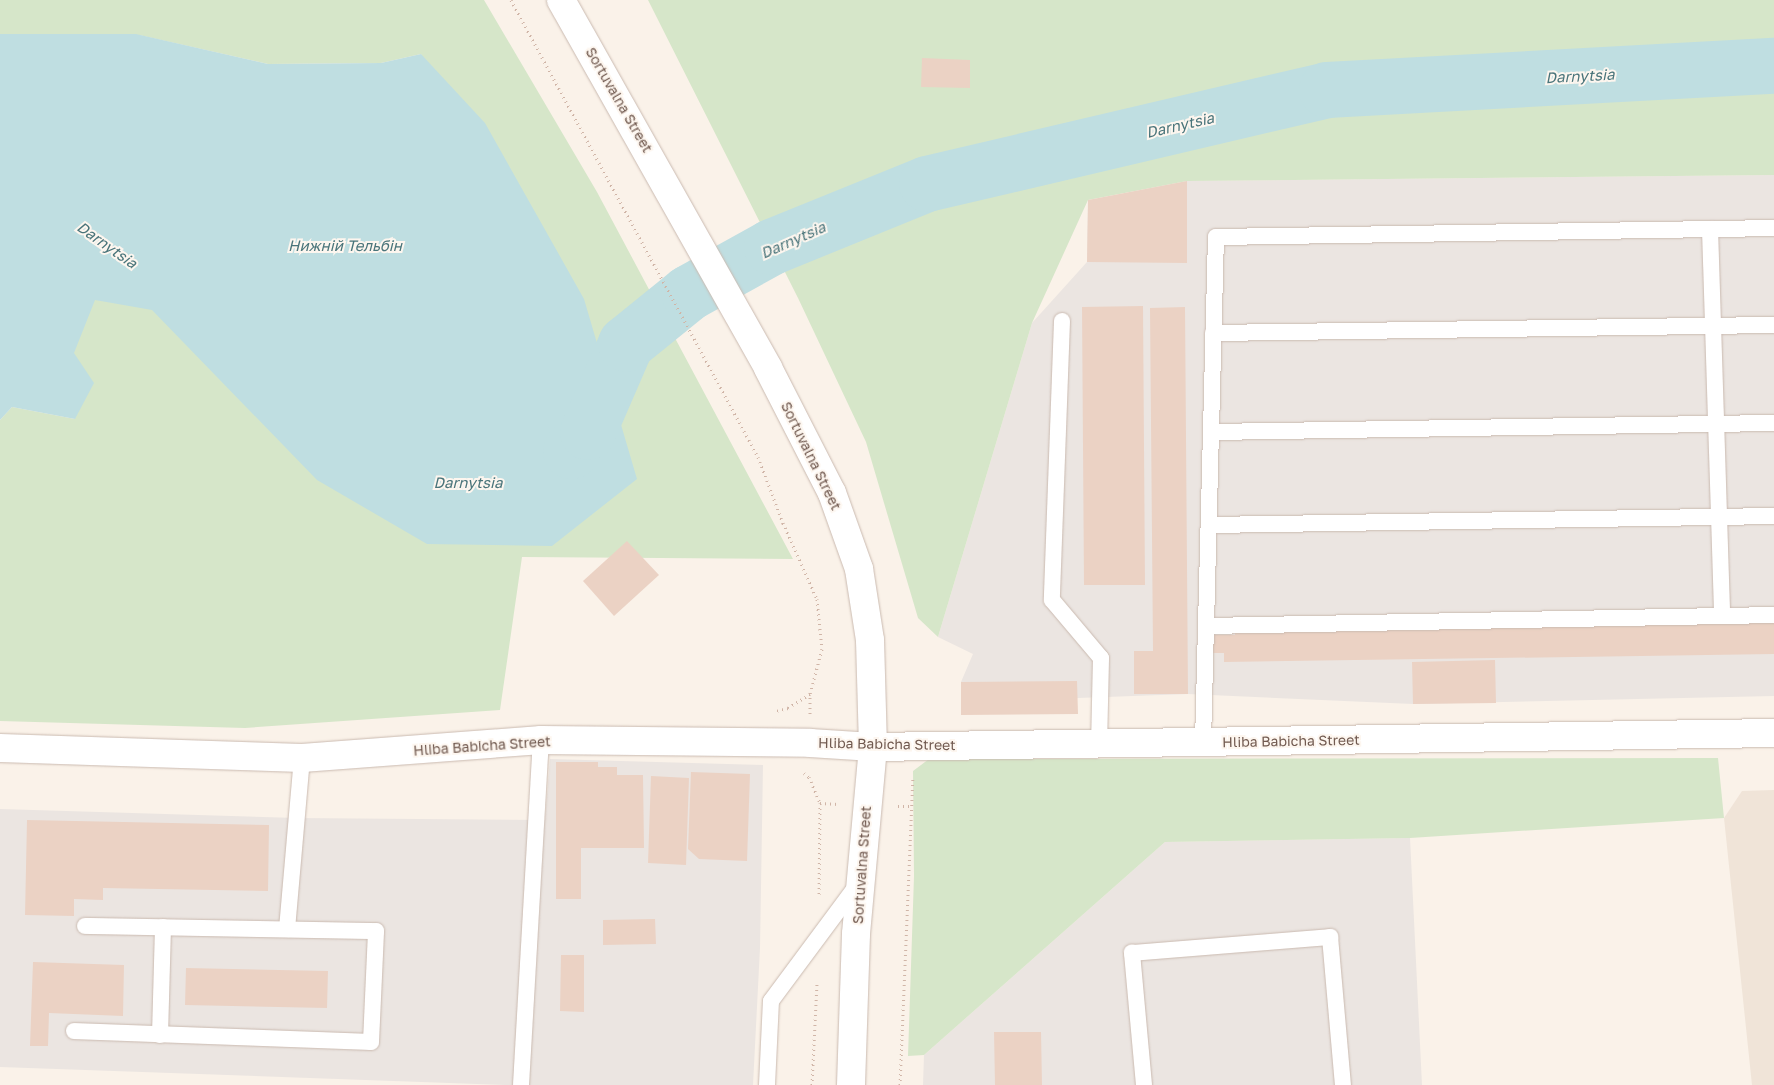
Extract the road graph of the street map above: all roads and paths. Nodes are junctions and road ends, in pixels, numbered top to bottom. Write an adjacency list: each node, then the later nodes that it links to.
1 (510, 0): 18 (path)
2 (561, 0): 23 (street, Sortuvalna Street)
3 (1774, 228): 4 (lane)
4 (1710, 229): 7 (lane); 8 (lane)
5 (1062, 321): 22 (lane)
6 (1774, 325): 7 (lane)
7 (1713, 326): 8 (lane); 10 (lane)
8 (1214, 333): 11 (lane)
9 (1774, 423): 10 (lane)
10 (1716, 424): 11 (lane); 13 (lane)
11 (1211, 432): 14 (lane)
12 (1774, 516): 13 (lane)
13 (1719, 517): 14 (lane); 16 (lane)
14 (1209, 525): 17 (lane)
15 (1774, 615): 16 (lane)
16 (1722, 616): 17 (lane)
17 (1207, 626): 21 (lane)
18 (772, 712)
19 (1774, 732): 21 (street, Hliba Babicha Street)
20 (541, 740): 23 (street, Hliba Babicha Street); 26 (street, Hliba Babicha Street); 33 (lane)
21 (1203, 742): 22 (street, Hliba Babicha Street)
22 (1099, 744): 24 (street, Hliba Babicha Street)
23 (872, 747): 24 (street, Hliba Babicha Street); 27 (street, Sortuvalna Street)
24 (916, 747): 36 (path)
25 (0, 748): 26 (street, Hliba Babicha Street)
26 (302, 758): 30 (lane)
27 (861, 880): 34 (lane); 35 (street, Sortuvalna Street)
28 (86, 926): 29 (lane)
29 (162, 927): 30 (lane); 32 (lane)
30 (286, 929): 32 (lane)
31 (74, 1031): 32 (lane)
32 (160, 1035)
33 (521, 1085)
34 (767, 1085)
35 (851, 1085)
36 (900, 1085)
37 (1144, 1085): 38 (lane)
38 (1343, 1085)

